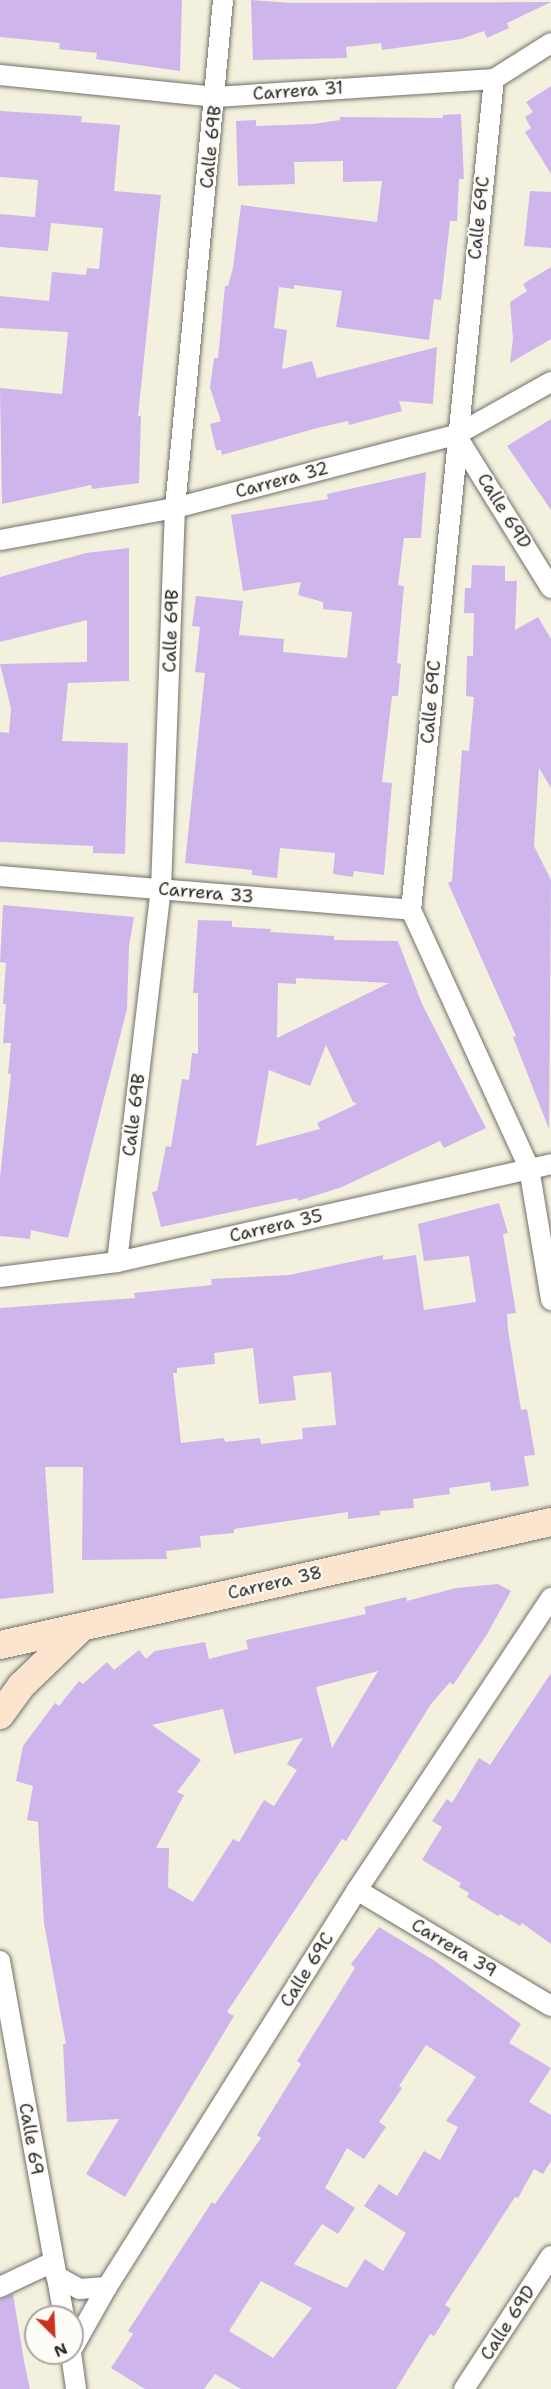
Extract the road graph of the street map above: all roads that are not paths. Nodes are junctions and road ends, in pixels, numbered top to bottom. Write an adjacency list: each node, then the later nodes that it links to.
1 (223, 0): 5 (street, Calle 69B)
2 (551, 43): 4 (street, Carrera 31)
3 (0, 75): 5 (street, Carrera 31)
4 (494, 79): 5 (street, Carrera 31); 7 (street, Calle 69C)
5 (216, 97): 8 (street, Calle 69B)
6 (551, 382): 7 (street, Carrera 32)
7 (456, 435): 8 (street, Carrera 32); 10 (street, Calle 69D); 13 (street, Calle 69C)
8 (175, 508): 9 (street, Carrera 32); 12 (street, Calle 69B)
9 (0, 540)
10 (551, 588)
11 (0, 876): 12 (street, Carrera 33)
12 (161, 889): 13 (street, Carrera 33); 16 (street, Calle 69B)
13 (411, 910): 15 (street, Calle 69C)
14 (551, 1164): 15 (street, Carrera 35)
15 (529, 1168): 16 (street, Carrera 35); 18 (street, Calle 69C)
16 (117, 1262): 17 (street, Carrera 35)
17 (0, 1277)
18 (551, 1300)
19 (551, 1522): 21 (main road, Carrera 38)
20 (551, 1598): 24 (street, Calle 69C)
21 (82, 1628): 22 (main road, Carrera 38); 23 (main road)
22 (0, 1645)
23 (0, 1715)
24 (357, 1890): 26 (street, Carrera 39); 30 (street, Calle 69C)
25 (0, 1961): 28 (street, Calle 69)
26 (551, 2006)
27 (551, 2256): 35 (street, Calle 69D)
28 (54, 2269): 29 (street); 30 (street); 31 (street, Calle 69)
29 (0, 2287)
30 (106, 2287): 32 (street, Calle 69C)
31 (62, 2305)
32 (84, 2327)
33 (73, 2365): 34 (street)
34 (76, 2389)
35 (464, 2389)

